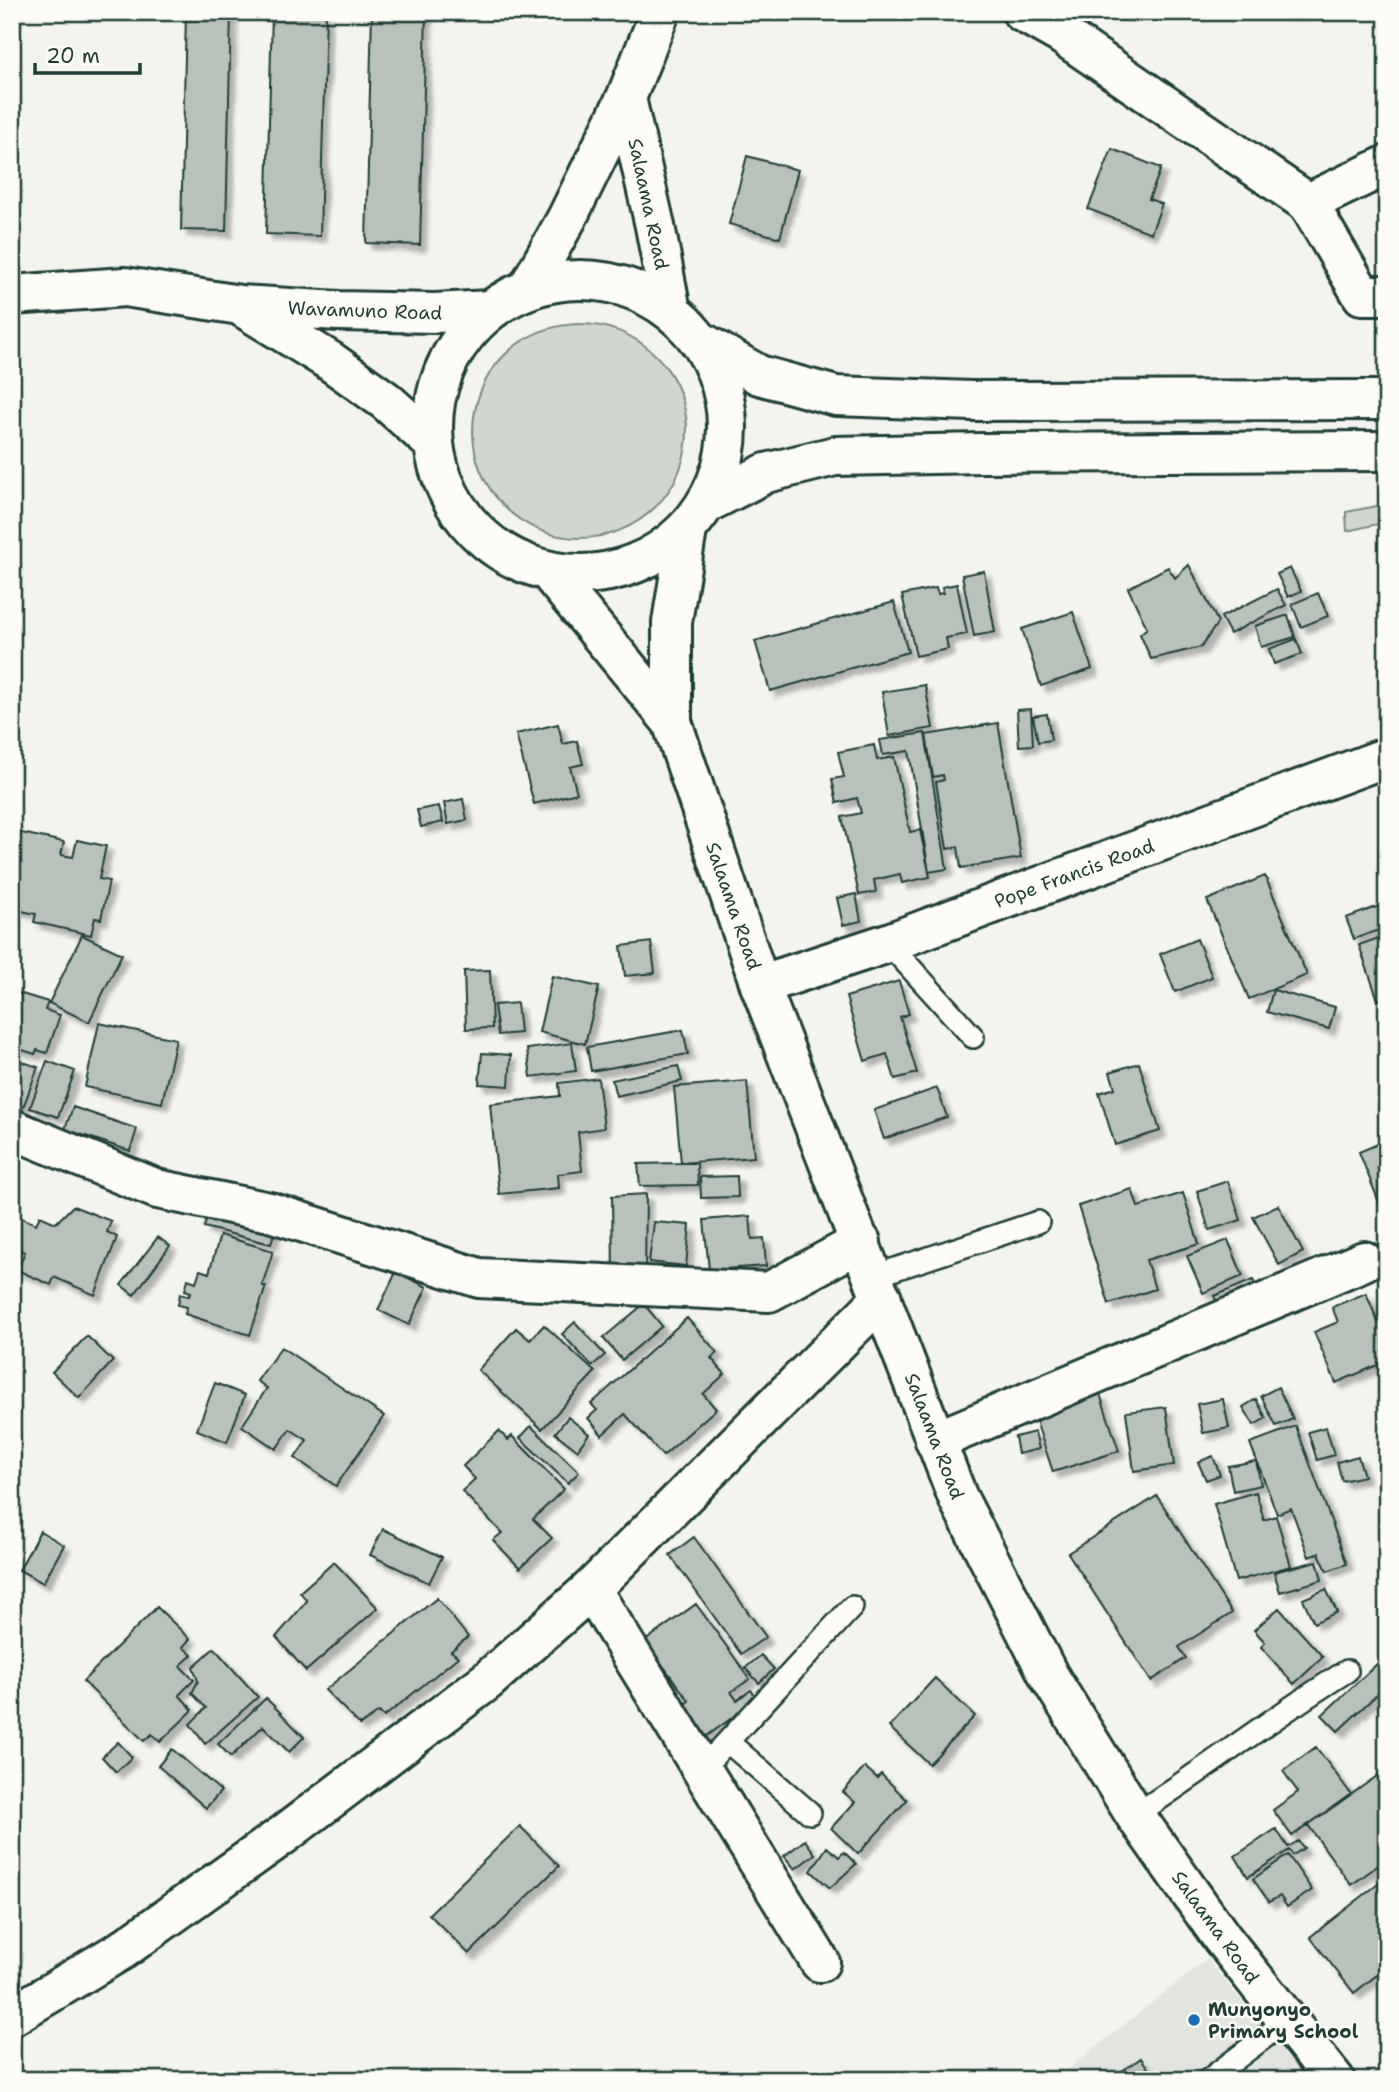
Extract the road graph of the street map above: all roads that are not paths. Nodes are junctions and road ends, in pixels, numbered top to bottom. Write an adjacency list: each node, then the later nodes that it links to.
1 (660, 12): 3 (main road, Salaama Road)
2 (1023, 12): 5 (main road)
3 (626, 98): 6 (main road, Salaama Road); 11 (main road, Salaama Road)
4 (1387, 165): 5 (main road)
5 (1308, 203): 8 (main road)
6 (527, 290): 10 (main road); 11 (main road)
7 (12, 295): 9 (main road, Wavamuno Road)
8 (1387, 295)
9 (240, 305): 10 (main road, Wavamuno Road); 14 (main road, Wavamuno Road)
10 (490, 310): 14 (main road)
11 (671, 311): 12 (main road)
12 (700, 341): 13 (main road); 16 (main road)
13 (1387, 400)
14 (433, 443): 17 (main road)
15 (1387, 451): 16 (main road)
16 (697, 516): 17 (main road); 18 (main road, Salaama Road)
17 (548, 571): 18 (main road, Salaama Road)
18 (671, 722): 21 (main road, Salaama Road)
19 (1387, 757): 20 (main road, Pope Francis Road)
20 (888, 943): 21 (main road, Pope Francis Road); 22 (lane)
21 (761, 985): 26 (main road, Salaama Road)
22 (973, 1037)
23 (12, 1129): 26 (main road)
24 (1038, 1222): 26 (lane)
25 (1364, 1261): 27 (main road)
26 (872, 1272): 27 (main road, Salaama Road); 28 (main road)
27 (935, 1441): 34 (main road, Salaama Road)
28 (591, 1589): 32 (main road); 36 (main road)
29 (852, 1606): 31 (lane)
30 (1347, 1671): 34 (lane)
31 (728, 1742): 32 (lane); 33 (lane)
32 (702, 1769): 35 (main road)
33 (810, 1813)
34 (1135, 1815): 37 (main road, Salaama Road)
35 (820, 1962)
36 (12, 2016)
37 (1286, 2021): 38 (lane); 39 (main road, Salaama Road)
38 (1208, 2080)
39 (1335, 2080)

